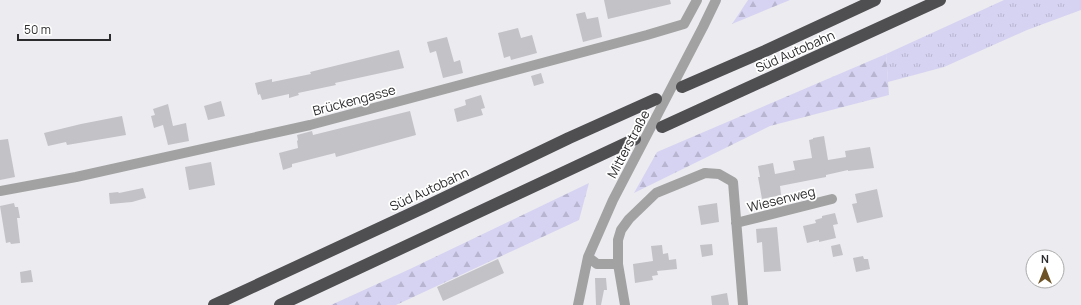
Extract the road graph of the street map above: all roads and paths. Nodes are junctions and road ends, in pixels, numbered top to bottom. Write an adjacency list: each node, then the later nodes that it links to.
1 (697, 0): 9 (street, Brückengasse)
2 (716, 0): 12 (street, Mitterstraße)
3 (875, 0): 5 (highway, Süd Autobahn)
4 (940, 0): 7 (highway, Süd Autobahn)
5 (682, 88)
6 (656, 99): 14 (highway, Süd Autobahn)
7 (662, 127)
8 (635, 139): 15 (highway)
9 (0, 191)
10 (832, 199): 11 (street, Wiesenweg)
11 (736, 223): 13 (street); 18 (street)
12 (588, 257): 13 (street); 16 (street, Mitterstraße)
13 (618, 264): 17 (street)
14 (214, 305)
15 (280, 305)
16 (578, 305)
17 (625, 305)
18 (742, 305)

